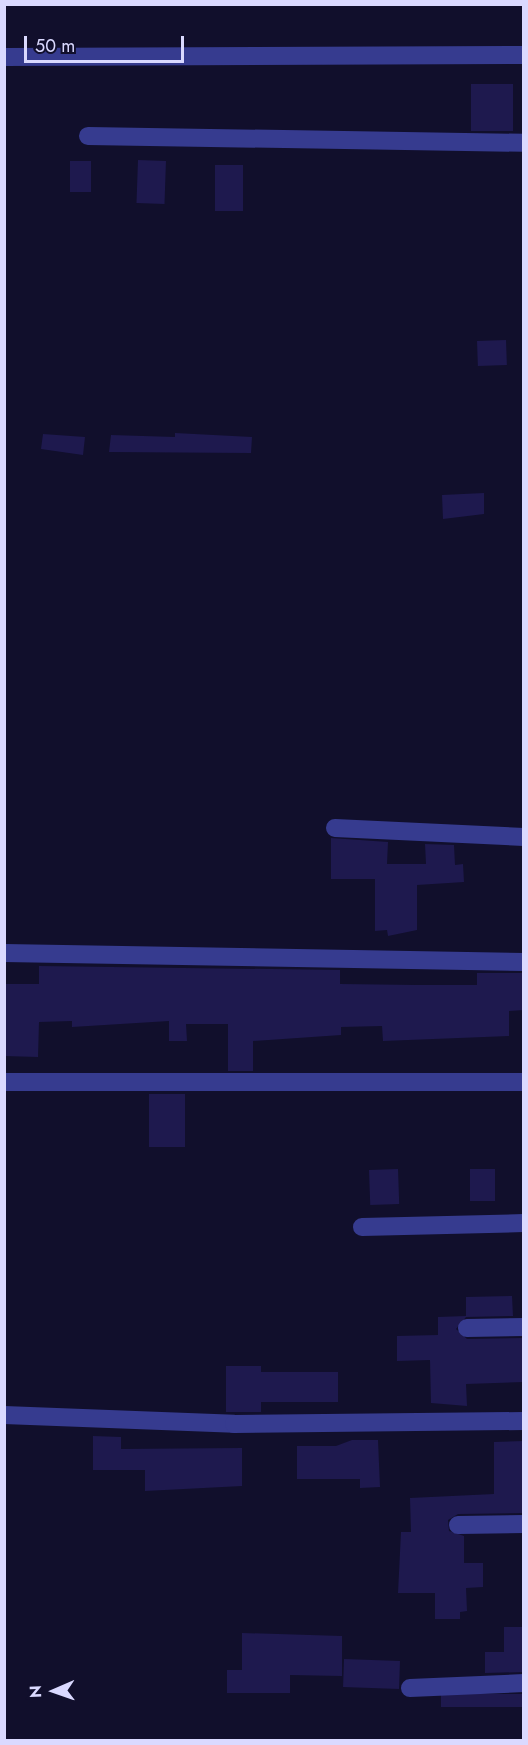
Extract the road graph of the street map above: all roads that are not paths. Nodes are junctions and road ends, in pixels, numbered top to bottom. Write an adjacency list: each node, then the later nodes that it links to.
1 (524, 55): 2 (street)
2 (4, 57)
3 (88, 135): 4 (street)
4 (524, 143)
5 (335, 828): 6 (street)
6 (524, 837)
7 (4, 953): 8 (street)
8 (524, 962)
9 (4, 1082): 10 (street)
10 (524, 1082)
11 (524, 1223): 12 (street)
12 (362, 1227)
13 (524, 1327): 14 (street)
14 (467, 1328)
15 (4, 1415): 16 (street)
16 (524, 1421)
17 (524, 1524): 18 (street)
18 (458, 1525)
19 (524, 1683): 20 (street)
20 (410, 1688)

